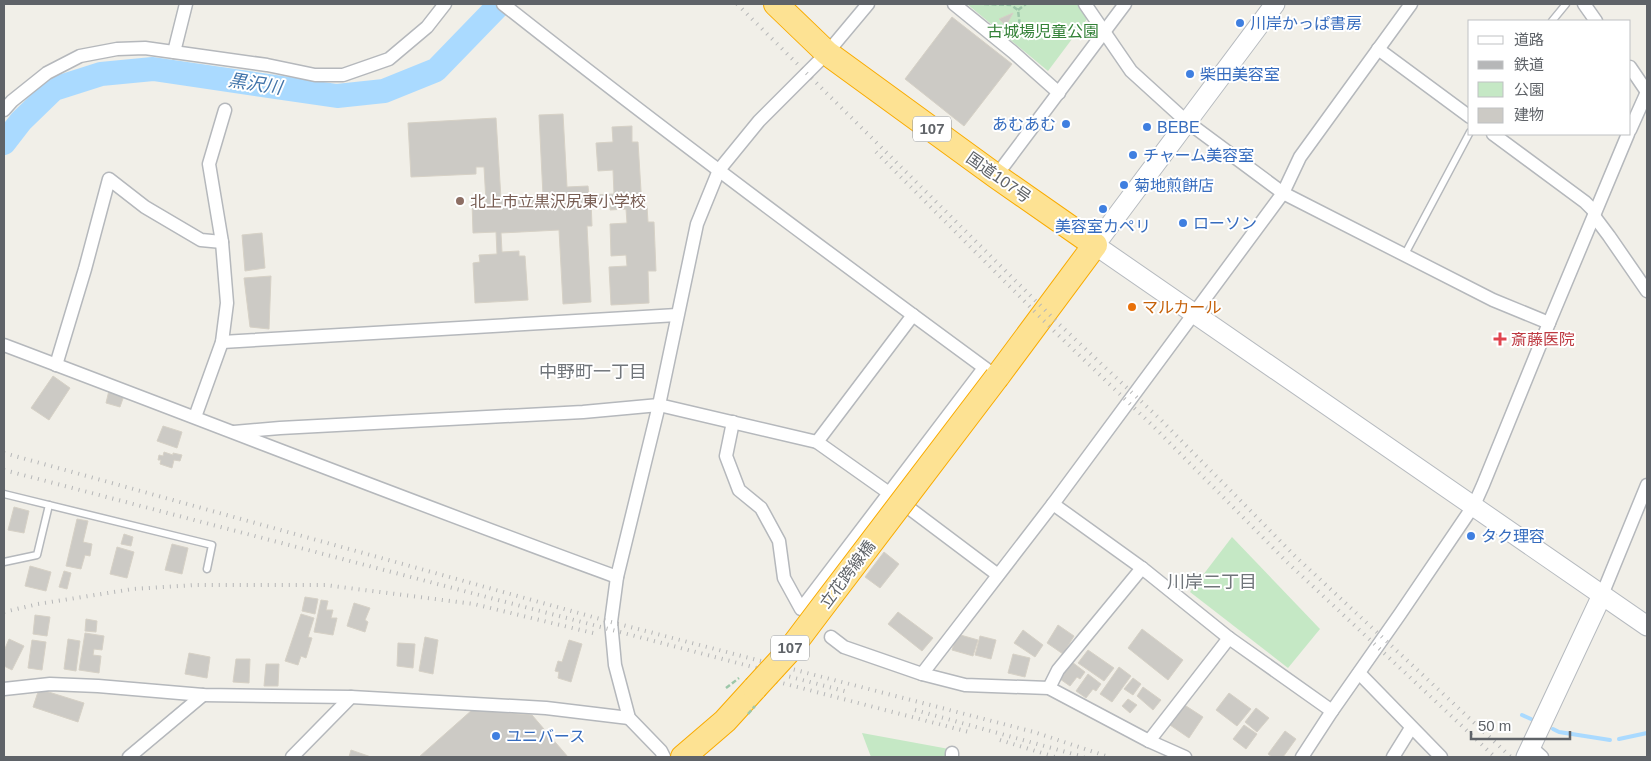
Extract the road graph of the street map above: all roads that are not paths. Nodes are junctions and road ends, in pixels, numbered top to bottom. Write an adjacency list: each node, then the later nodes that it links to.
1 (186, 4): 17 (street)
2 (446, 4): 17 (street)
3 (503, 4): 30 (street)
4 (776, 4): 18 (highway, 国道107号 / 107)
5 (868, 4): 18 (street)
6 (954, 4): 21 (street)
7 (1085, 4): 15 (street)
8 (1125, 4): 15 (street)
9 (1275, 4): 25 (street)
10 (1411, 4): 16 (street)
11 (1566, 4): 13 (lane)
12 (1584, 4): 14 (street)
13 (1553, 20)
14 (1595, 20)
15 (1104, 32): 21 (street); 25 (street)
16 (1378, 49): 24 (street); 32 (street)
17 (174, 52): 22 (street)
18 (827, 53): 30 (street); 31 (highway, 国道107号 / 107)
19 (1631, 68): 20 (street)
20 (1647, 92): 26 (street)
21 (1059, 93): 31 (street)
22 (4, 110)
23 (225, 110): 34 (street)
24 (1468, 116)
25 (1186, 121): 32 (street); 35 (street)
26 (1631, 128)
27 (1468, 135): 36 (lane)
28 (1494, 135): 33 (street)
29 (1628, 135): 33 (street)
30 (719, 170): 39 (street); 40 (street)
31 (996, 176): 35 (highway, 国道107号 / 107)
32 (1283, 192): 36 (street); 38 (street)
33 (1594, 214): 37 (street); 41 (street)
34 (222, 242): 42 (street); 44 (street)
35 (1095, 245): 38 (street); 45 (highway, 107)
36 (1405, 254): 41 (street)
37 (1647, 291)
38 (1195, 313): 54 (street); 56 (street)
39 (677, 315): 42 (street); 46 (street)
40 (913, 315): 45 (street); 50 (street)
41 (1548, 323): 56 (street)
42 (222, 342): 47 (street)
43 (4, 345): 44 (street)
44 (56, 365): 47 (street)
45 (990, 372): 52 (street); 80 (highway, 立花跨線橋 / 107, bridge)
46 (659, 405): 48 (street); 49 (street); 61 (street)
47 (195, 417): 49 (street)
48 (733, 422): 50 (street); 52 (street)
49 (234, 432): 61 (street)
50 (817, 442): 52 (street)
51 (1647, 485): 62 (street)
52 (889, 492): 60 (street)
53 (4, 494): 55 (lane)
54 (1053, 504): 58 (street); 60 (street)
55 (49, 505): 57 (lane); 59 (lane)
56 (1474, 505): 62 (street); 66 (street)
57 (4, 562)
58 (1142, 568): 65 (street); 68 (street)
59 (207, 569)
60 (998, 575): 67 (street)
61 (617, 577): 73 (street)
62 (1602, 595): 63 (street); 76 (street)
63 (1647, 626)
64 (831, 637): 67 (street)
65 (1229, 638): 72 (street); 75 (street)
66 (1359, 673): 72 (street); 74 (street)
67 (922, 674): 68 (street)
68 (1048, 688): 75 (street)
69 (4, 689): 70 (street)
70 (204, 695): 71 (street); 77 (street)
71 (351, 697): 73 (street); 78 (street)
72 (1332, 711): 82 (street)
73 (630, 718): 79 (street)
74 (1411, 728): 83 (street); 84 (street)
75 (1149, 741): 81 (street)
76 (1533, 754)
77 (129, 757)
78 (292, 757)
79 (664, 757)
80 (683, 757)
81 (1185, 757)
82 (1302, 757)
83 (1393, 757)
84 (1441, 757)

